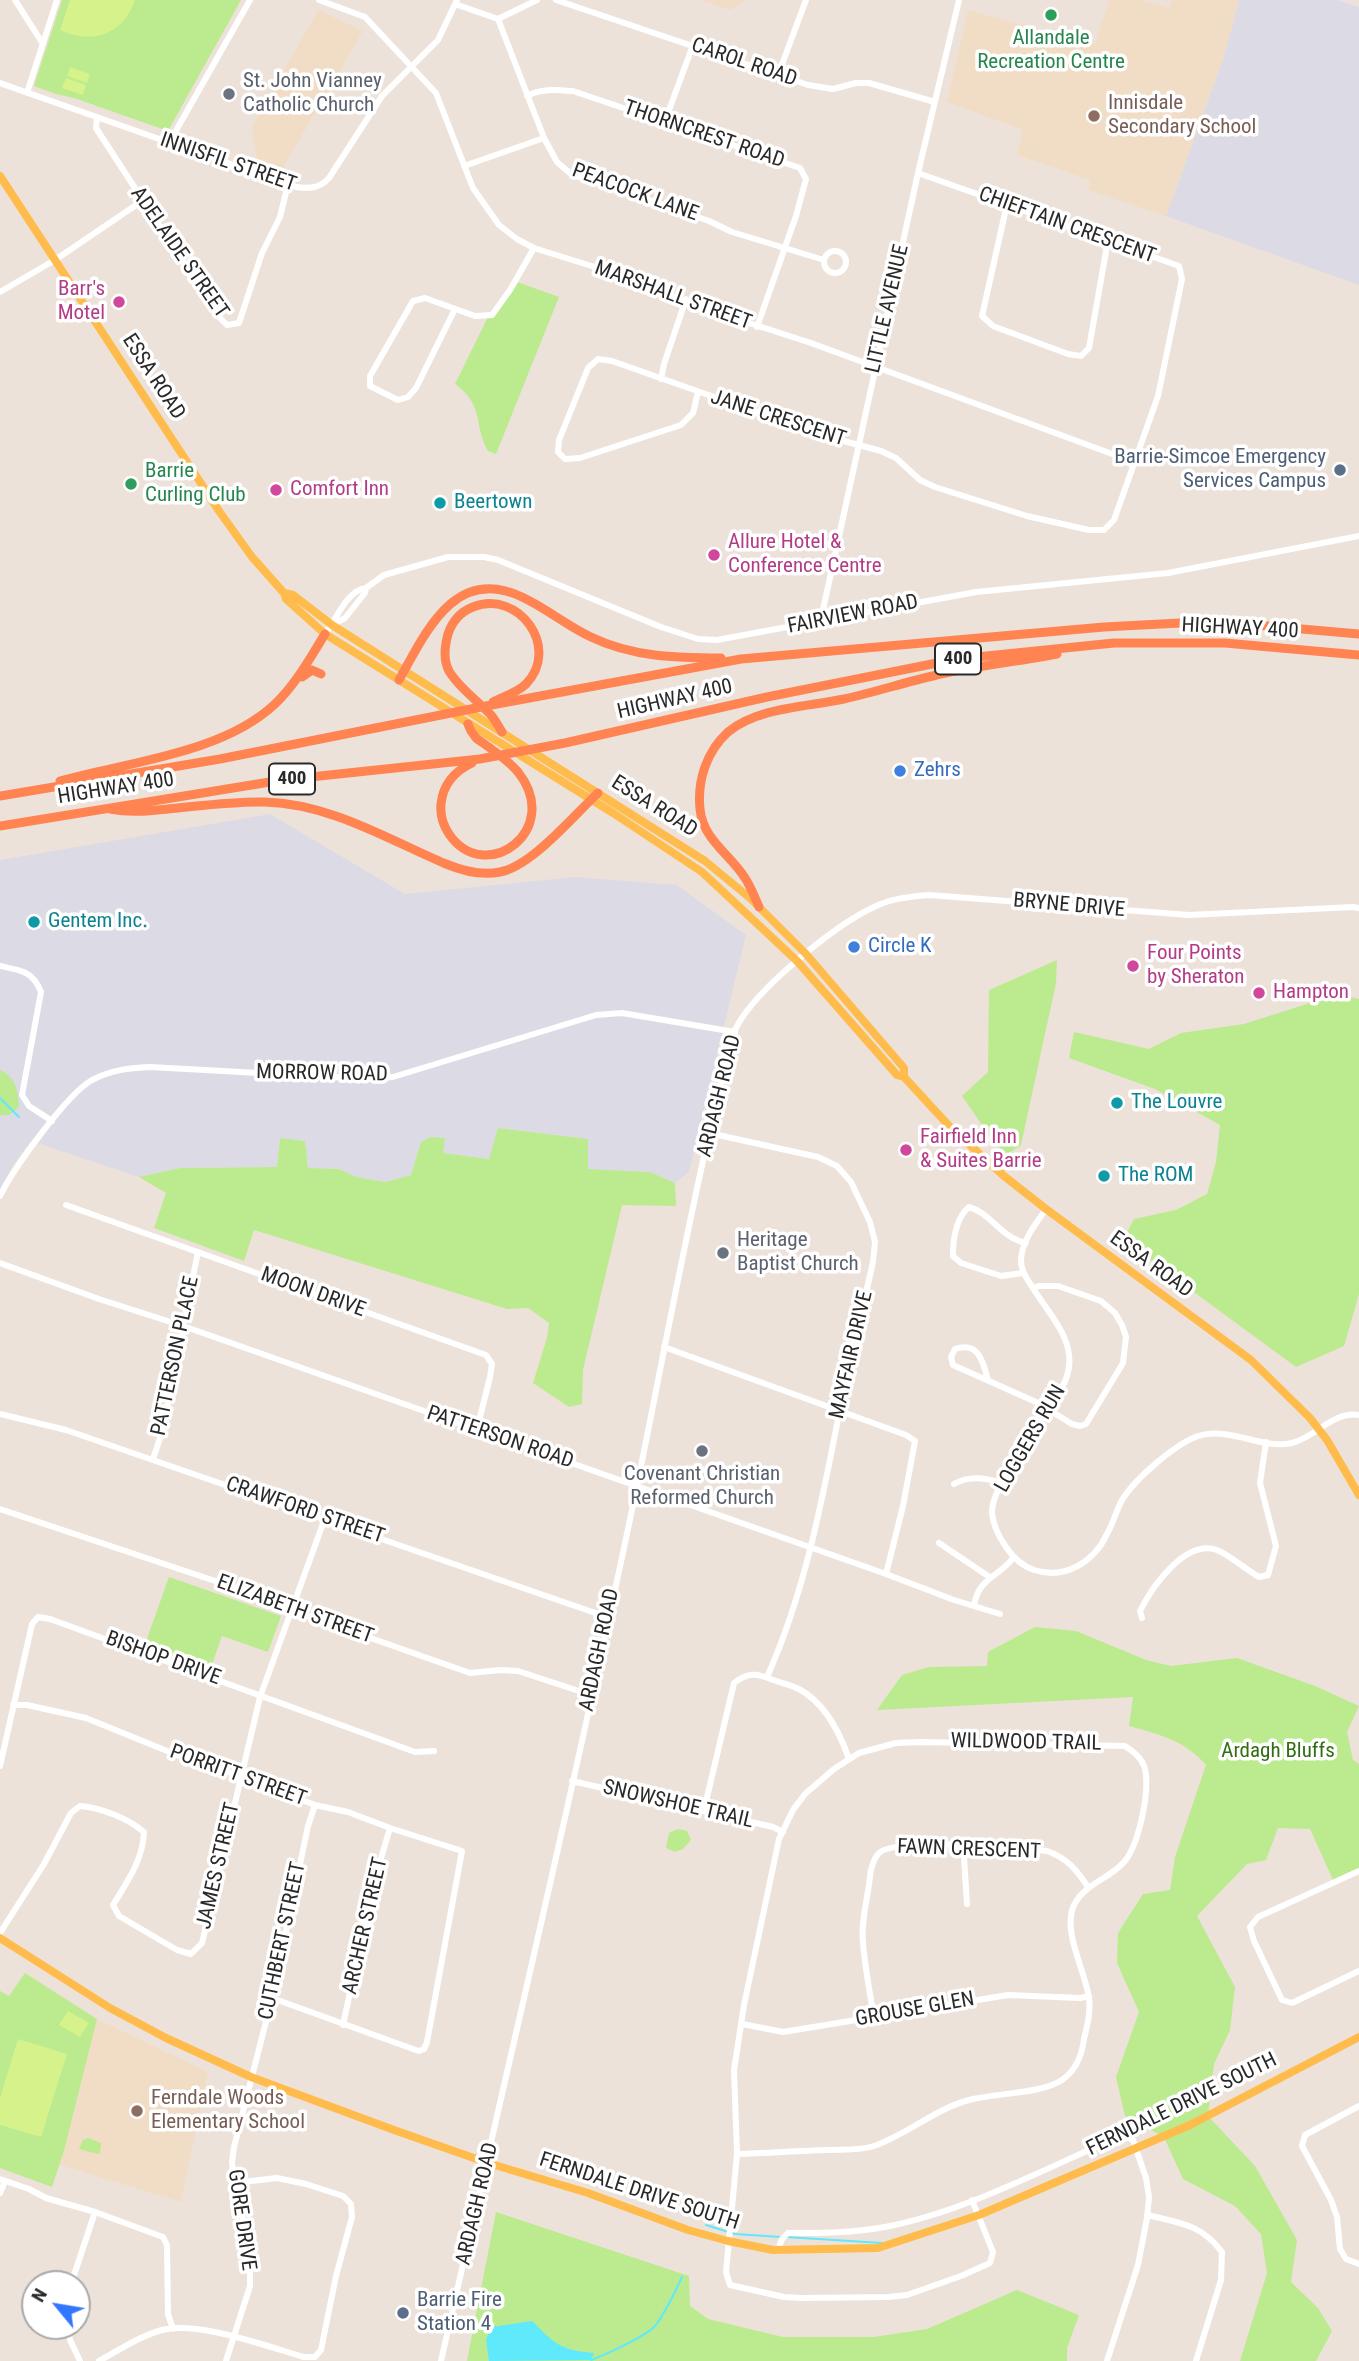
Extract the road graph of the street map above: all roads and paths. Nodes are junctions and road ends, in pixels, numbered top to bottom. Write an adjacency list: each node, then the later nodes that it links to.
1 (15, 0): 12 (street)
2 (57, 0): 12 (street)
3 (250, 0): 23 (street)
4 (319, 0): 9 (street, MARSHALL STREET)
5 (537, 0): 11 (street)
6 (556, 0): 13 (street, CAROL ROAD)
7 (806, 0): 15 (street)
8 (959, 0): 19 (street, LITTLE AVENUE)
9 (332, 2): 14 (street, MARSHALL STREET)
10 (456, 2): 11 (street); 14 (street, INNISFIL STREET)
11 (498, 19): 18 (street, PEACOCK LANE)
12 (43, 44): 17 (street)
13 (693, 45): 15 (street, CAROL ROAD); 21 (street)
14 (411, 67): 24 (street, MARSHALL STREET); 27 (street, INNISFIL STREET)
15 (778, 75): 19 (street, CAROL ROAD)
16 (0, 83): 17 (street, INNISFIL STREET)
17 (27, 93): 20 (street, INNISFIL STREET)
18 (527, 96): 21 (street, THORNCREST ROAD); 22 (street, PEACOCK LANE)
19 (935, 102): 25 (street, LITTLE AVENUE)
20 (97, 117): 23 (street, INNISFIL STREET); 28 (street, ADELAIDE STREET)
21 (665, 121): 31 (street, THORNCREST ROAD)
22 (544, 138): 24 (street); 31 (street, PEACOCK LANE)
23 (169, 143): 27 (street, INNISFIL STREET)
24 (464, 166): 32 (street, MARSHALL STREET)
25 (918, 173): 29 (street, CHIEFTAIN CRESCENT); 39 (street, LITTLE AVENUE)
26 (0, 176): 33 (main road, ESSA ROAD)
27 (288, 184): 28 (street, ADELAIDE STREET)
28 (142, 201): 33 (street)
29 (1007, 204): 30 (street, CHIEFTAIN CRESCENT); 30 (street)
30 (1108, 240): 43 (street, CHIEFTAIN CRESCENT)
31 (784, 247): 34 (street, PEACOCK LANE); 38 (street, THORNCREST ROAD)
32 (534, 248): 36 (street, MARSHALL STREET); 37 (street)
33 (55, 260): 35 (street); 45 (main road, ESSA ROAD)
34 (824, 260)
35 (0, 292)
36 (686, 299): 38 (street, MARSHALL STREET); 40 (street)
37 (454, 309): 37 (street)
38 (757, 327): 39 (street, MARSHALL STREET)
39 (875, 367): 42 (street, LITTLE AVENUE); 43 (street, MARSHALL STREET)
40 (661, 379): 41 (street, JANE CRESCENT); 41 (street, JANE CRESCENT)
41 (698, 392): 42 (street, JANE CRESCENT)
42 (858, 445): 43 (street, CHIEFTAIN CRESCENT); 46 (street, LITTLE AVENUE)
43 (1134, 462)
44 (1359, 536): 46 (street, FAIRVIEW ROAD)
45 (284, 593): 47 (main road, ESSA ROAD); 48 (main road, ESSA ROAD)
46 (821, 620): 47 (street, FAIRVIEW ROAD)
47 (332, 625): 48 (street); 53 (main road, ESSA ROAD)
48 (325, 634): 55 (main road, ESSA ROAD); 56 (highway)
49 (1359, 634): 52 (highway, HIGHWAY 400 / 400)
50 (1083, 646): 51 (highway, HIGHWAY 400 / 400); 60 (highway, HIGHWAY 400 / 400); 66 (highway)
51 (1359, 655)
52 (741, 659): 53 (highway); 57 (highway, HIGHWAY 400 / 400)
53 (404, 670): 55 (highway); 59 (main road, ESSA ROAD)
54 (321, 674): 56 (highway)
55 (399, 680): 58 (main road, ESSA ROAD)
56 (286, 692): 61 (highway)
57 (486, 706): 59 (highway); 61 (highway, HIGHWAY 400 / 400)
58 (468, 724): 60 (highway); 63 (main road, ESSA ROAD)
59 (502, 732): 63 (main road, ESSA ROAD)
60 (480, 760): 64 (highway, HIGHWAY 400 / 400)
61 (15, 793): 62 (highway, HIGHWAY 400 / 400)
62 (0, 796)
63 (594, 796): 64 (highway); 66 (main road, ESSA ROAD); 69 (main road, ESSA ROAD)
64 (105, 808): 65 (highway, HIGHWAY 400 / 400)
65 (0, 826)
66 (759, 907): 68 (main road, ESSA ROAD)
67 (1359, 908): 68 (street, BRYNE DRIVE)
68 (806, 954): 69 (street, BRYNE DRIVE); 72 (main road, ESSA ROAD)
69 (797, 961): 71 (street, ARDAGH ROAD); 72 (main road, ESSA ROAD)
70 (0, 966): 73 (street)
71 (734, 1032): 73 (street, MORROW ROAD); 74 (street, ARDAGH ROAD)
72 (905, 1077): 77 (main road, ESSA ROAD)
73 (52, 1121): 75 (street, MORROW ROAD)
74 (709, 1133): 84 (street, ARDAGH ROAD); 87 (street, MAYFAIR DRIVE)
75 (0, 1196)
76 (66, 1205): 79 (street, MOON DRIVE)
77 (1046, 1209): 78 (street); 91 (main road, ESSA ROAD)
78 (1026, 1242): 81 (street); 81 (street)
79 (198, 1252): 83 (street, PATTERSON PLACE); 90 (street, MOON DRIVE)
80 (0, 1263): 83 (street, PATTERSON ROAD)
81 (1023, 1273): 82 (street, LOGGERS RUN)
82 (1032, 1288): 86 (street, LOGGERS RUN); 86 (street)
83 (183, 1326): 90 (street, PATTERSON ROAD); 93 (street, PATTERSON PLACE)
84 (664, 1347): 87 (street); 96 (street, ARDAGH ROAD)
85 (988, 1380): 85 (street); 86 (street)
86 (1048, 1410): 94 (street, LOGGERS RUN)
87 (839, 1412): 101 (street, MAYFAIR DRIVE); 103 (street)
88 (0, 1414): 93 (street, CRAWFORD STREET)
89 (1359, 1415): 91 (street)
90 (477, 1429): 96 (street, PATTERSON ROAD)
91 (1319, 1429): 92 (street); 97 (main road, ESSA ROAD)
92 (1266, 1442): 102 (street); 109 (street)
93 (153, 1459): 99 (street, CRAWFORD STREET)
94 (1002, 1483): 95 (street); 102 (street, LOGGERS RUN)
95 (954, 1484)
96 (636, 1487): 101 (street, PATTERSON ROAD); 108 (street, ARDAGH ROAD)
97 (1359, 1495)
98 (0, 1509): 106 (street, ELIZABETH STREET)
99 (325, 1518): 106 (street, JAMES STREET); 108 (street, CRAWFORD STREET)
100 (939, 1543): 104 (street)
101 (810, 1548): 103 (street, PATTERSON ROAD); 110 (street, MAYFAIR DRIVE)
102 (1013, 1558): 104 (street)
103 (886, 1574): 105 (street, PATTERSON ROAD)
104 (988, 1576): 105 (street)
105 (974, 1606): 107 (street, PATTERSON ROAD)
106 (293, 1608): 111 (street, ELIZABETH STREET); 112 (street, JAMES STREET)
107 (1000, 1614)
108 (607, 1617): 111 (street, ARDAGH ROAD)
109 (1142, 1618)
110 (767, 1677): 115 (street); 120 (street)
111 (591, 1695): 118 (street, ARDAGH ROAD)
112 (261, 1697): 113 (street, BISHOP DRIVE); 114 (street, BISHOP DRIVE); 117 (street, JAMES STREET)
113 (13, 1705): 116 (street, BISHOP DRIVE); 117 (street, PORRITT STREET)
114 (434, 1751)
115 (849, 1759): 122 (street, WILDWOOD TRAIL); 125 (street, WILDWOOD TRAIL)
116 (0, 1766)
117 (240, 1776): 119 (street, PORRITT STREET); 127 (street, JAMES STREET)
118 (572, 1781): 120 (street, SNOWSHOE TRAIL); 139 (street, ARDAGH ROAD)
119 (314, 1805): 121 (street, PORRITT STREET); 130 (street, CUTHBERT STREET)
120 (704, 1810): 122 (street, SNOWSHOE TRAIL)
121 (390, 1828): 133 (street, ARCHER STREET); 133 (street, PORRITT STREET)
122 (783, 1832): 132 (street, WILDWOOD TRAIL)
123 (966, 1846): 125 (street, FAWN CRESCENT); 126 (street); 131 (street, FAWN CRESCENT)
124 (1359, 1871): 128 (street)
125 (1088, 1887): 129 (street, WILDWOOD TRAIL)
126 (967, 1904)
127 (0, 1936): 135 (main road, FERNDALE DRIVE SOUTH)
128 (1359, 1971)
129 (1089, 1996): 131 (street, GROUSE GLEN); 138 (street, WILDWOOD TRAIL)
130 (272, 1998): 133 (street); 135 (street, CUTHBERT STREET)
131 (874, 2018): 132 (street, GROUSE GLEN)
132 (741, 2024): 138 (street, WILDWOOD TRAIL)
133 (343, 2025)
134 (1359, 2037): 137 (main road, FERNDALE DRIVE SOUTH)
135 (251, 2077): 139 (main road, FERNDALE DRIVE SOUTH); 141 (street, GORE DRIVE)
136 (1359, 2106): 149 (street)
137 (1137, 2149): 143 (street); 145 (main road, FERNDALE DRIVE SOUTH); 146 (street)
138 (737, 2154): 147 (street, WILDWOOD TRAIL)
139 (488, 2163): 147 (main road, FERNDALE DRIVE SOUTH); 157 (street, ARDAGH ROAD)
140 (2, 2180): 142 (street); 144 (street)
141 (234, 2183): 152 (street, GORE DRIVE); 152 (street)
142 (0, 2193)
143 (972, 2200): 145 (street); 148 (street)
144 (95, 2212): 150 (street); 151 (street)
145 (979, 2215): 147 (street, WILDWOOD TRAIL); 148 (main road, FERNDALE DRIVE SOUTH)
146 (1147, 2216): 158 (street); 159 (street)
147 (728, 2241): 148 (main road, FERNDALE DRIVE SOUTH)
148 (778, 2250)
149 (1359, 2264)
150 (76, 2270)
151 (173, 2329): 152 (street); 155 (street)
152 (234, 2338): 156 (street, GORE DRIVE)
153 (70, 2340): 154 (street)
154 (80, 2361)
155 (99, 2361)
156 (226, 2361)
157 (442, 2361)
158 (1107, 2361)
159 (1196, 2361)

